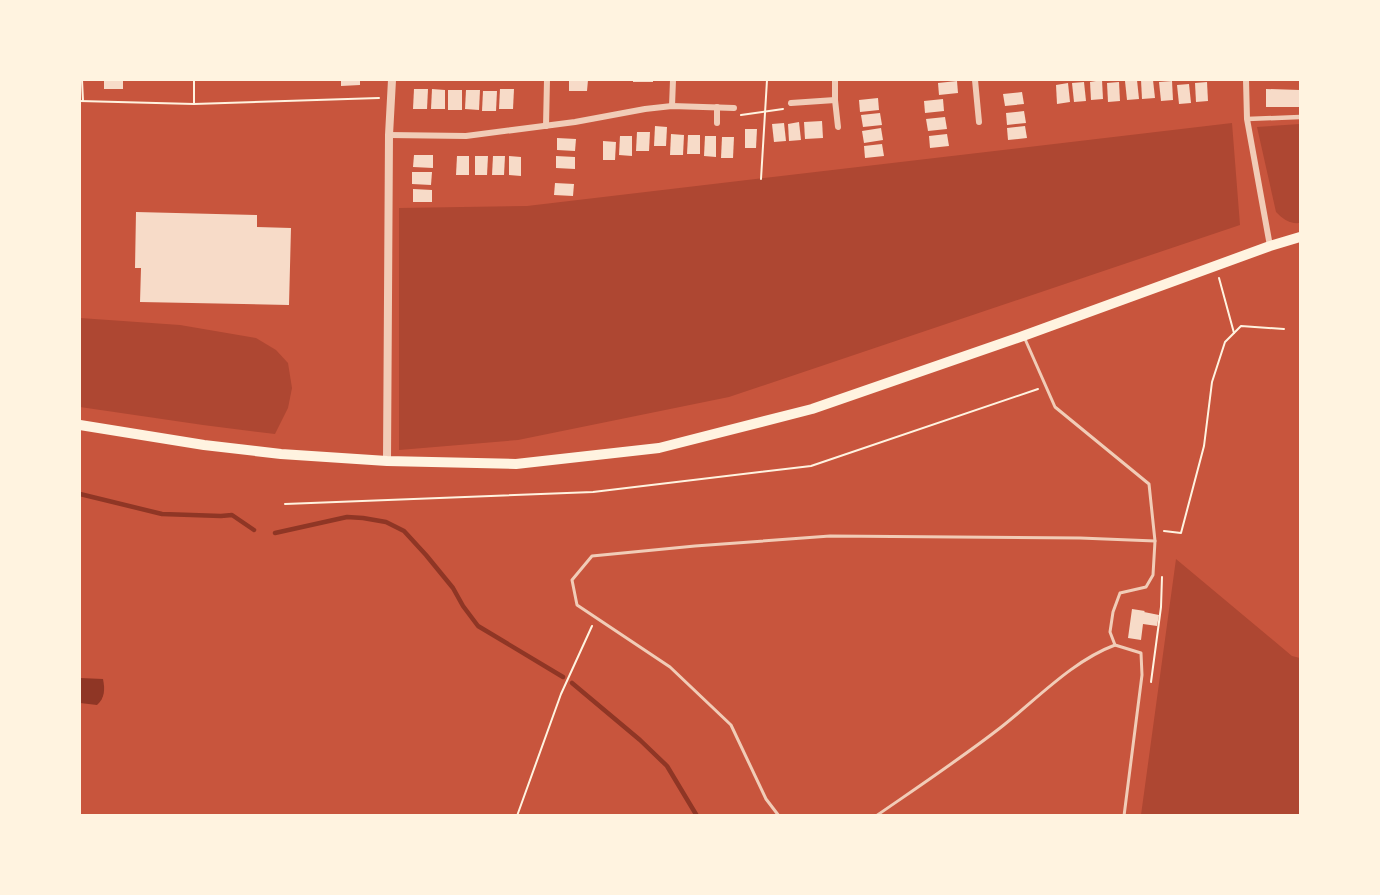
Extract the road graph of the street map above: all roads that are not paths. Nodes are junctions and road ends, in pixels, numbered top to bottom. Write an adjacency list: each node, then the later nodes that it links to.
1 (392, 80): 18 (street)
2 (547, 80): 16 (street)
3 (673, 80): 9 (street)
4 (835, 80): 7 (street)
5 (975, 80): 14 (street)
6 (1246, 80): 13 (street)
7 (835, 100): 8 (street); 17 (street)
8 (791, 103)
9 (672, 106): 10 (street); 16 (street)
10 (717, 107): 11 (street); 15 (street)
11 (734, 108)
12 (1300, 117): 13 (street)
13 (1247, 119): 20 (street)
14 (980, 122)
15 (717, 123)
16 (546, 126): 18 (street)
17 (838, 127)
18 (389, 135): 23 (street)
19 (1300, 237): 20 (highway)
20 (1270, 246): 21 (highway)
21 (1023, 336): 23 (highway); 24 (lane)
22 (80, 425): 23 (highway)
23 (387, 461)
24 (1155, 541): 25 (lane); 26 (lane)
25 (1115, 645): 27 (lane); 28 (lane)
26 (779, 816)
27 (876, 816)
28 (1124, 816)

